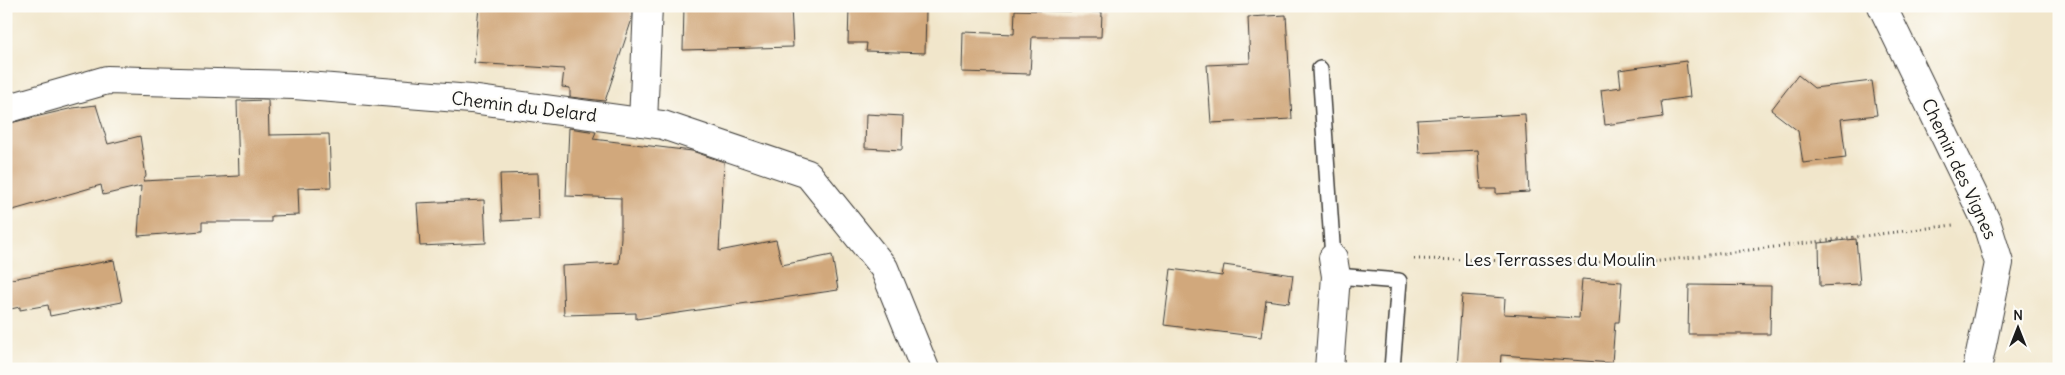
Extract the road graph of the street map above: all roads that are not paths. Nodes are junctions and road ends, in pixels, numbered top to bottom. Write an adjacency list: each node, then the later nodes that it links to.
1 (648, 6): 5 (street)
2 (1882, 6): 10 (street, Chemin des Vignes)
3 (1320, 70): 6 (lane)
4 (6, 109): 5 (street, Chemin du Delard)
5 (643, 122): 7 (street, Chemin du Delard)
6 (1334, 267): 8 (street); 9 (lane)
7 (925, 369)
8 (1329, 369)
9 (1392, 369)
10 (1976, 369)

